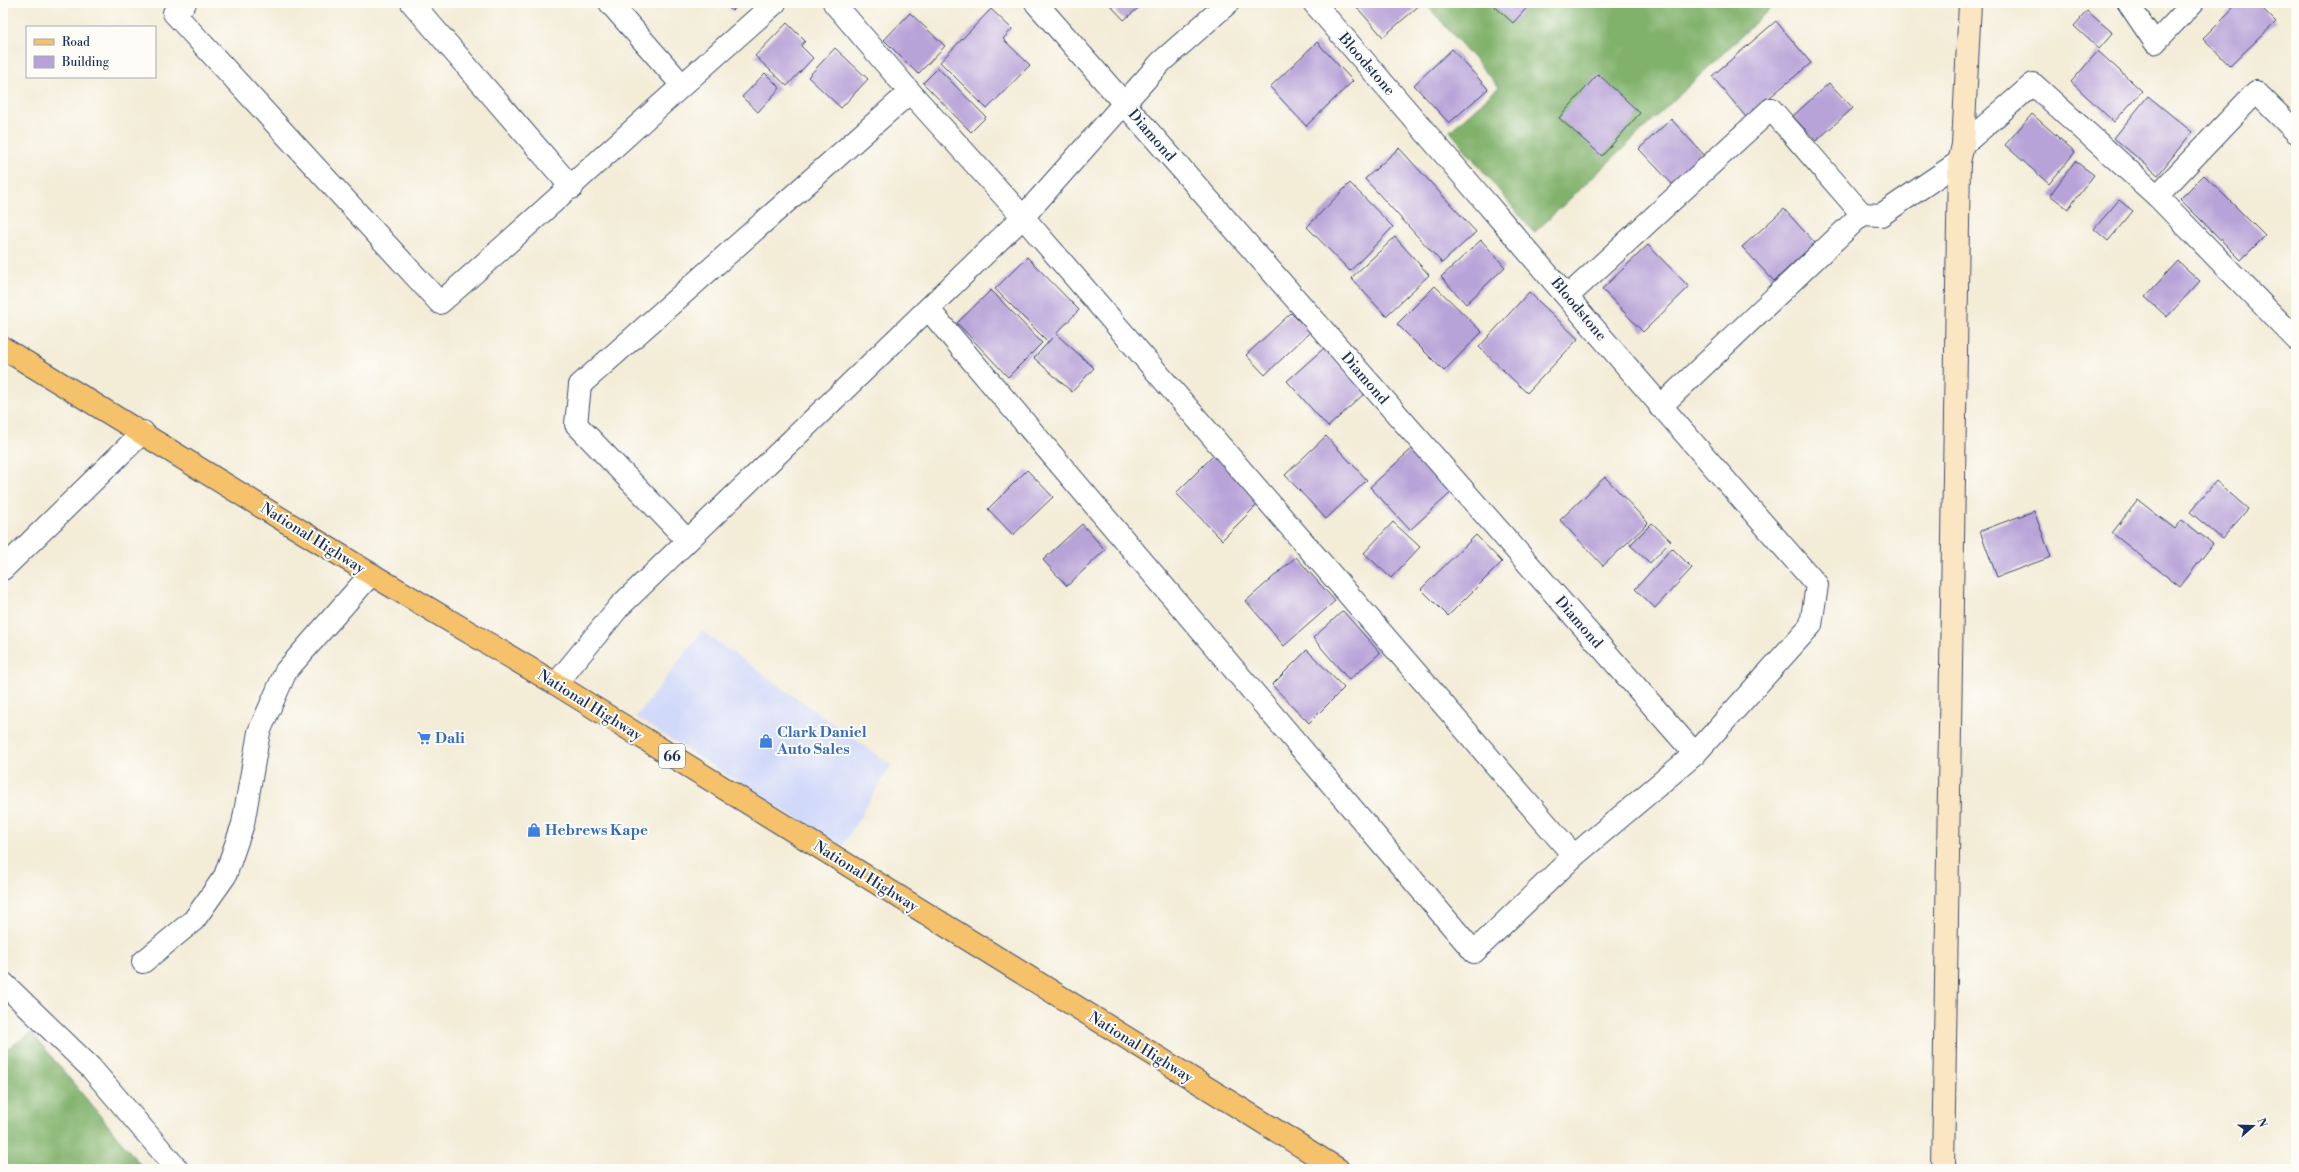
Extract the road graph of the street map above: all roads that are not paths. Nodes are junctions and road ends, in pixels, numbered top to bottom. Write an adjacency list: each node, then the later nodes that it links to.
1 (412, 3): 17 (street)
2 (610, 3): 12 (street)
3 (775, 3): 12 (street)
4 (834, 3): 13 (street)
5 (1036, 3): 14 (street, Diamond)
6 (1228, 3): 14 (street)
7 (1314, 3): 21 (street, Bloodstone)
8 (1970, 3): 16 (street)
9 (2128, 3): 10 (lane)
10 (2193, 3)
11 (180, 8): 17 (street)
12 (682, 85): 17 (street)
13 (910, 92): 20 (street); 27 (street)
14 (1125, 104): 20 (street); 31 (street, Diamond)
15 (2296, 132): 18 (street)
16 (1961, 154): 18 (street); 19 (street); 37 (street)
17 (572, 188)
18 (2157, 196): 23 (street)
19 (1862, 214): 21 (street); 25 (street)
20 (1023, 217): 22 (street); 32 (street)
21 (1568, 296): 25 (street, Bloodstone)
22 (929, 310): 27 (street); 32 (street)
23 (2296, 339)
24 (3, 348): 26 (main road, National Highway / 66)
25 (1660, 406): 31 (street, Bloodstone)
26 (143, 432): 28 (street); 29 (main road, National Highway / 66)
27 (687, 540): 30 (street)
28 (3, 569)
29 (371, 574): 30 (main road, National Highway / 66); 33 (street)
30 (556, 684): 36 (main road, National Highway / 66)
31 (1695, 754): 32 (street)
32 (1574, 856)
33 (143, 962)
34 (3, 983): 35 (street)
35 (177, 1169)
36 (1338, 1169)
37 (1943, 1169)

